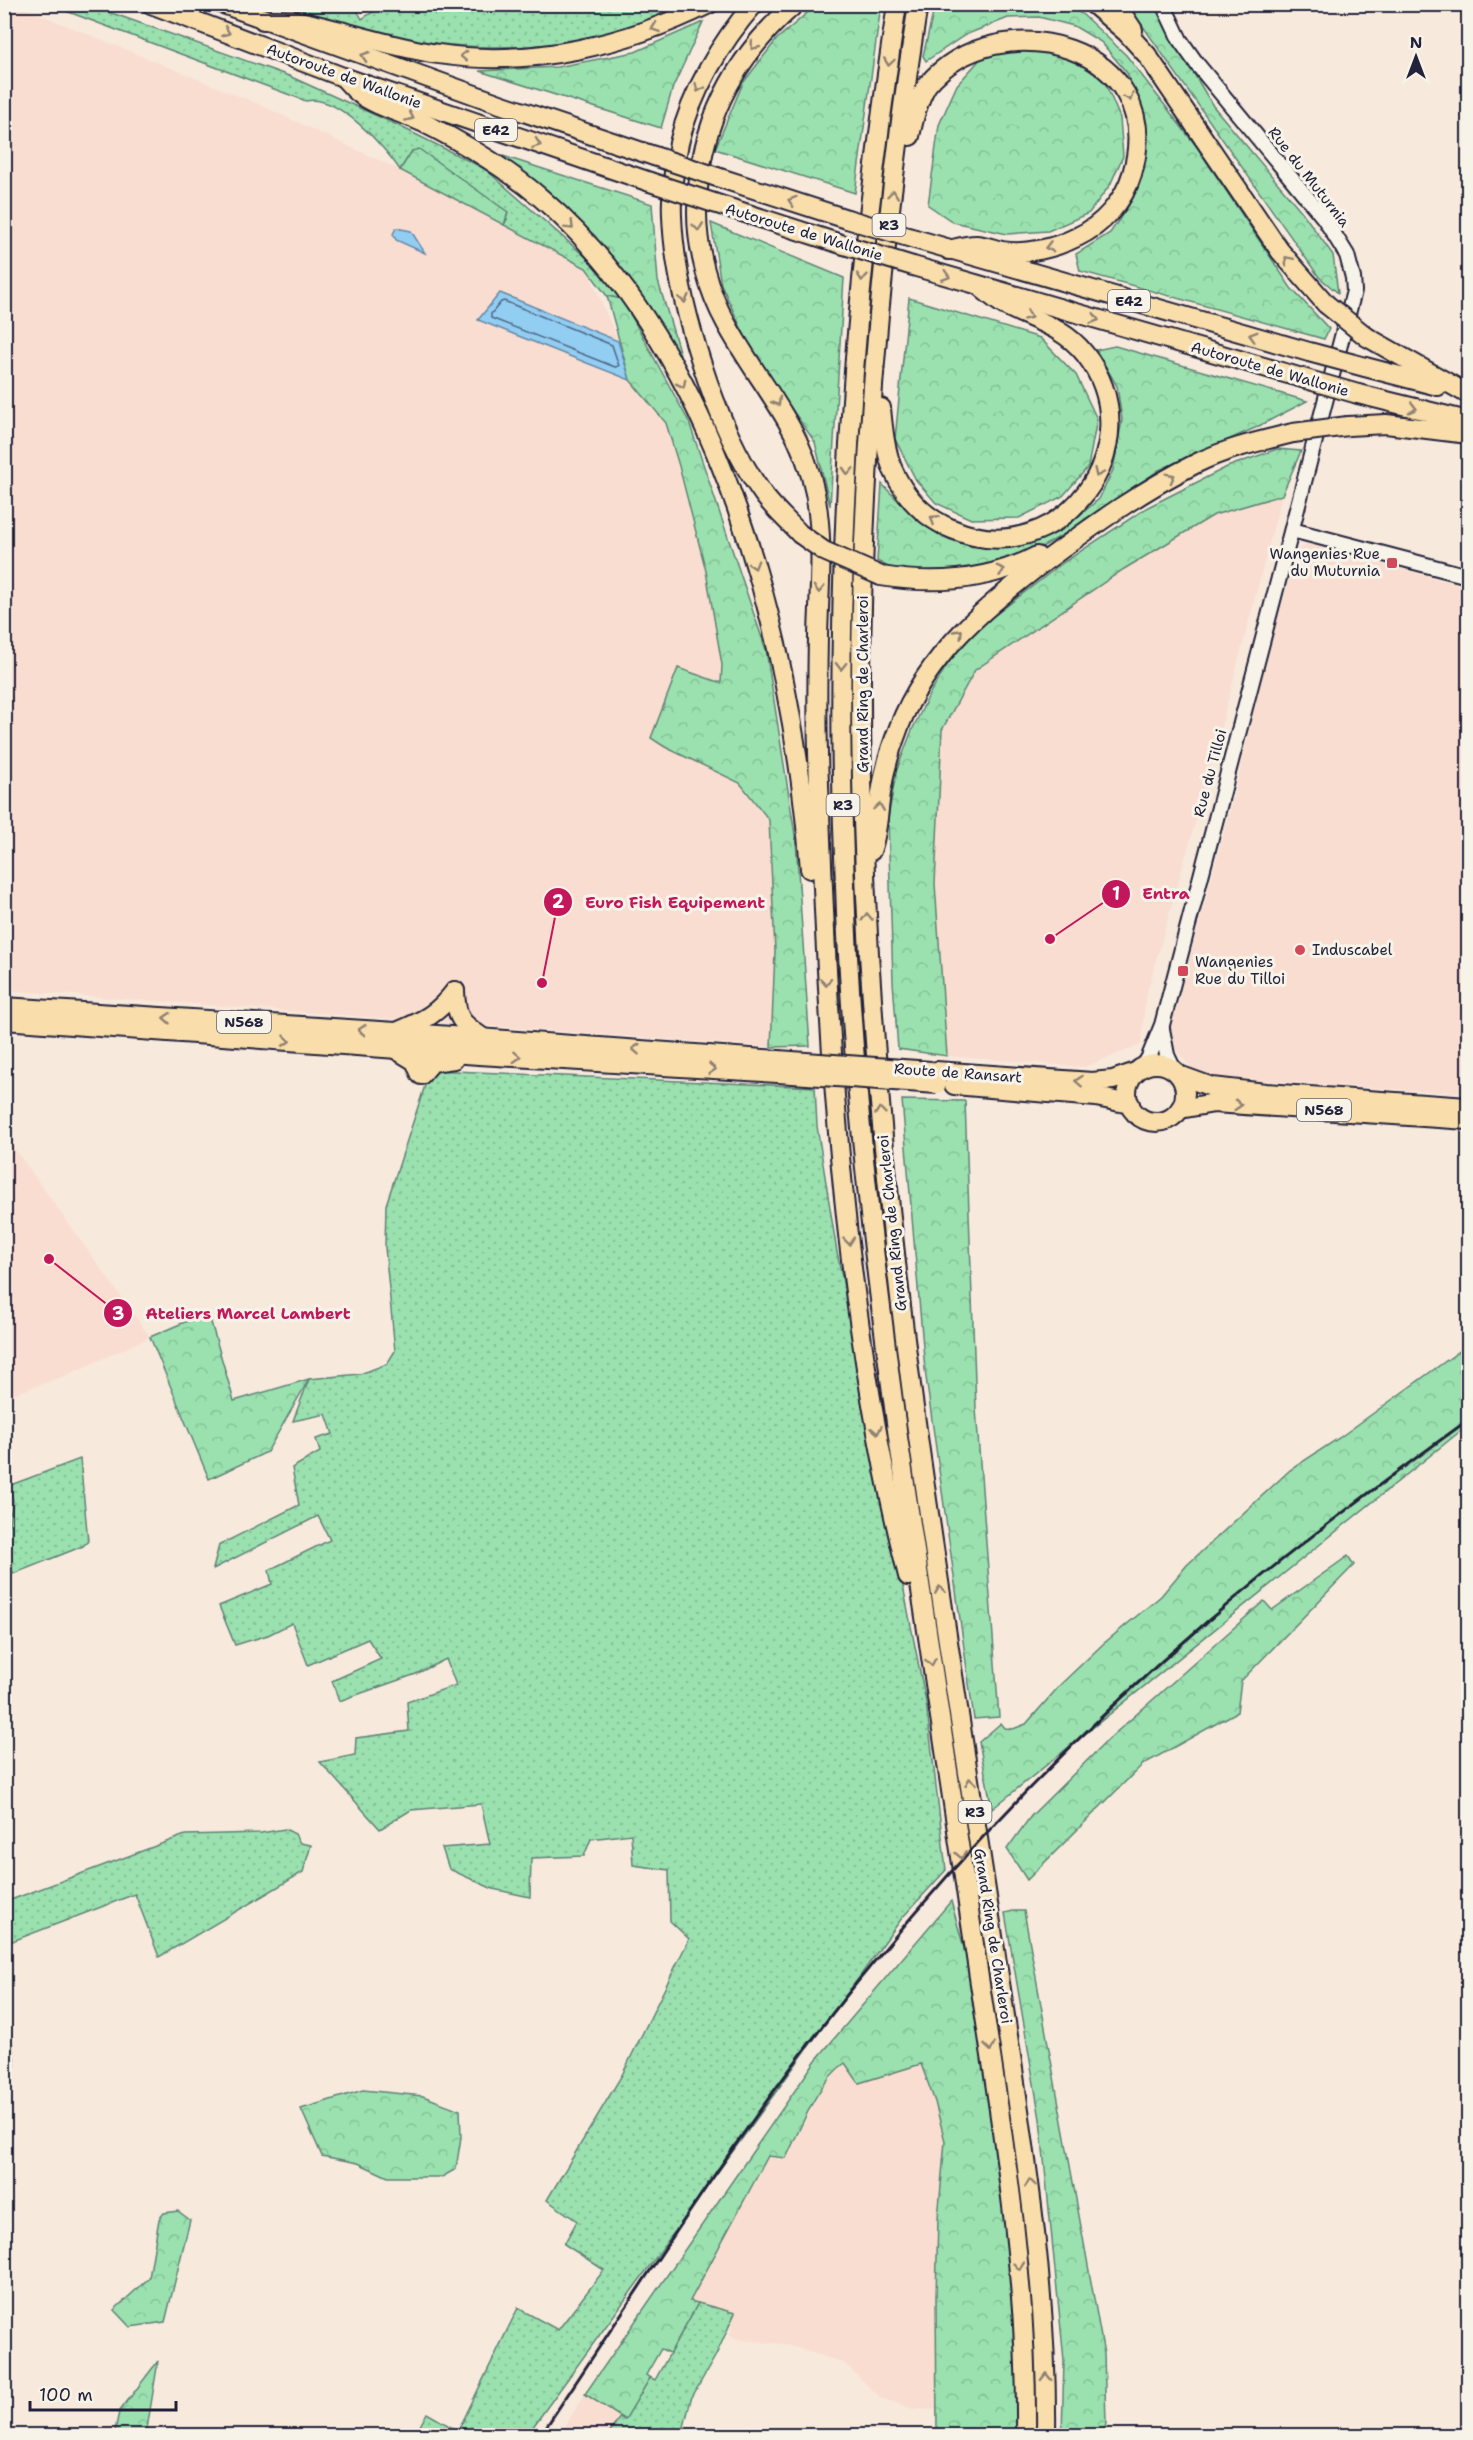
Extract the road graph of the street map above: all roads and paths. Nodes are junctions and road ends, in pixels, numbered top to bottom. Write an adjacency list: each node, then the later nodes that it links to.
1 (151, 4): 13 (highway, Autoroute de Wallonie / E42, one-way to 13)
2 (222, 4): 11 (highway, Autoroute de Wallonie / E42)
3 (709, 4): 11 (highway, one-way to 11)
4 (754, 4): 22 (highway, one-way to 22, bridge)
5 (795, 4): 25 (highway, one-way to 25)
6 (897, 4): 38 (highway, Grand Ring de Charleroi / R3, one-way to 38)
7 (918, 4): 14 (highway, Grand Ring de Charleroi / R3)
8 (1093, 4): 12 (highway)
9 (1116, 4): 12 (highway)
10 (1164, 4): 21 (main road, Rue du Muturnia)
11 (263, 20): 15 (highway, Autoroute de Wallonie / E42, one-way to 11, bridge)
12 (1147, 56): 18 (highway, one-way to 12, bridge)
13 (343, 76): 16 (highway, Autoroute de Wallonie / E42, one-way to 16, bridge); 25 (highway, one-way to 25)
14 (898, 157): 15 (highway, one-way to 15); 17 (highway, Grand Ring de Charleroi / R3, one-way to 14)
15 (949, 250): 18 (highway, Autoroute de Wallonie / E42, one-way to 15, bridge)
16 (979, 286): 17 (highway, one-way to 17); 19 (highway, Autoroute de Wallonie / E42, one-way to 19, bridge)
17 (874, 373): 24 (highway, Grand Ring de Charleroi / R3)
18 (1467, 393)
19 (1468, 422)
20 (1468, 434): 22 (highway, one-way to 20, bridge)
21 (1292, 530): 23 (main road); 28 (main road, Rue du Tilloi)
22 (1069, 542): 24 (highway, one-way to 22)
23 (1468, 576)
24 (866, 864): 40 (highway, Grand Ring de Charleroi / R3, one-way to 24)
25 (823, 923): 38 (highway, one-way to 38)
26 (4, 1007): 29 (highway, N568, one-way to 26)
27 (9, 1023): 29 (highway, N568, one-way to 29)
28 (1162, 1025): 31 (main road, Rue du Tilloi); 32 (main road, Rue du Tilloi)
29 (396, 1040): 30 (highway, N568); 30 (highway); 30 (highway)
30 (481, 1047): 33 (highway, Route de Ransart / N568, bridge)
31 (1139, 1070): 32 (highway, N568); 33 (highway, Route de Ransart / N568, one-way to 33); 34 (highway)
32 (1176, 1072): 35 (highway, N568); 36 (highway)
33 (937, 1077): 34 (highway, Route de Ransart / N568)
34 (1130, 1104): 36 (highway, N568)
35 (1468, 1107)
36 (1180, 1109): 37 (highway, N568, one-way to 37)
37 (1468, 1120)
38 (923, 1604): 39 (highway, Grand Ring de Charleroi / R3, one-way to 39)
39 (1026, 2436)
40 (1046, 2436)

